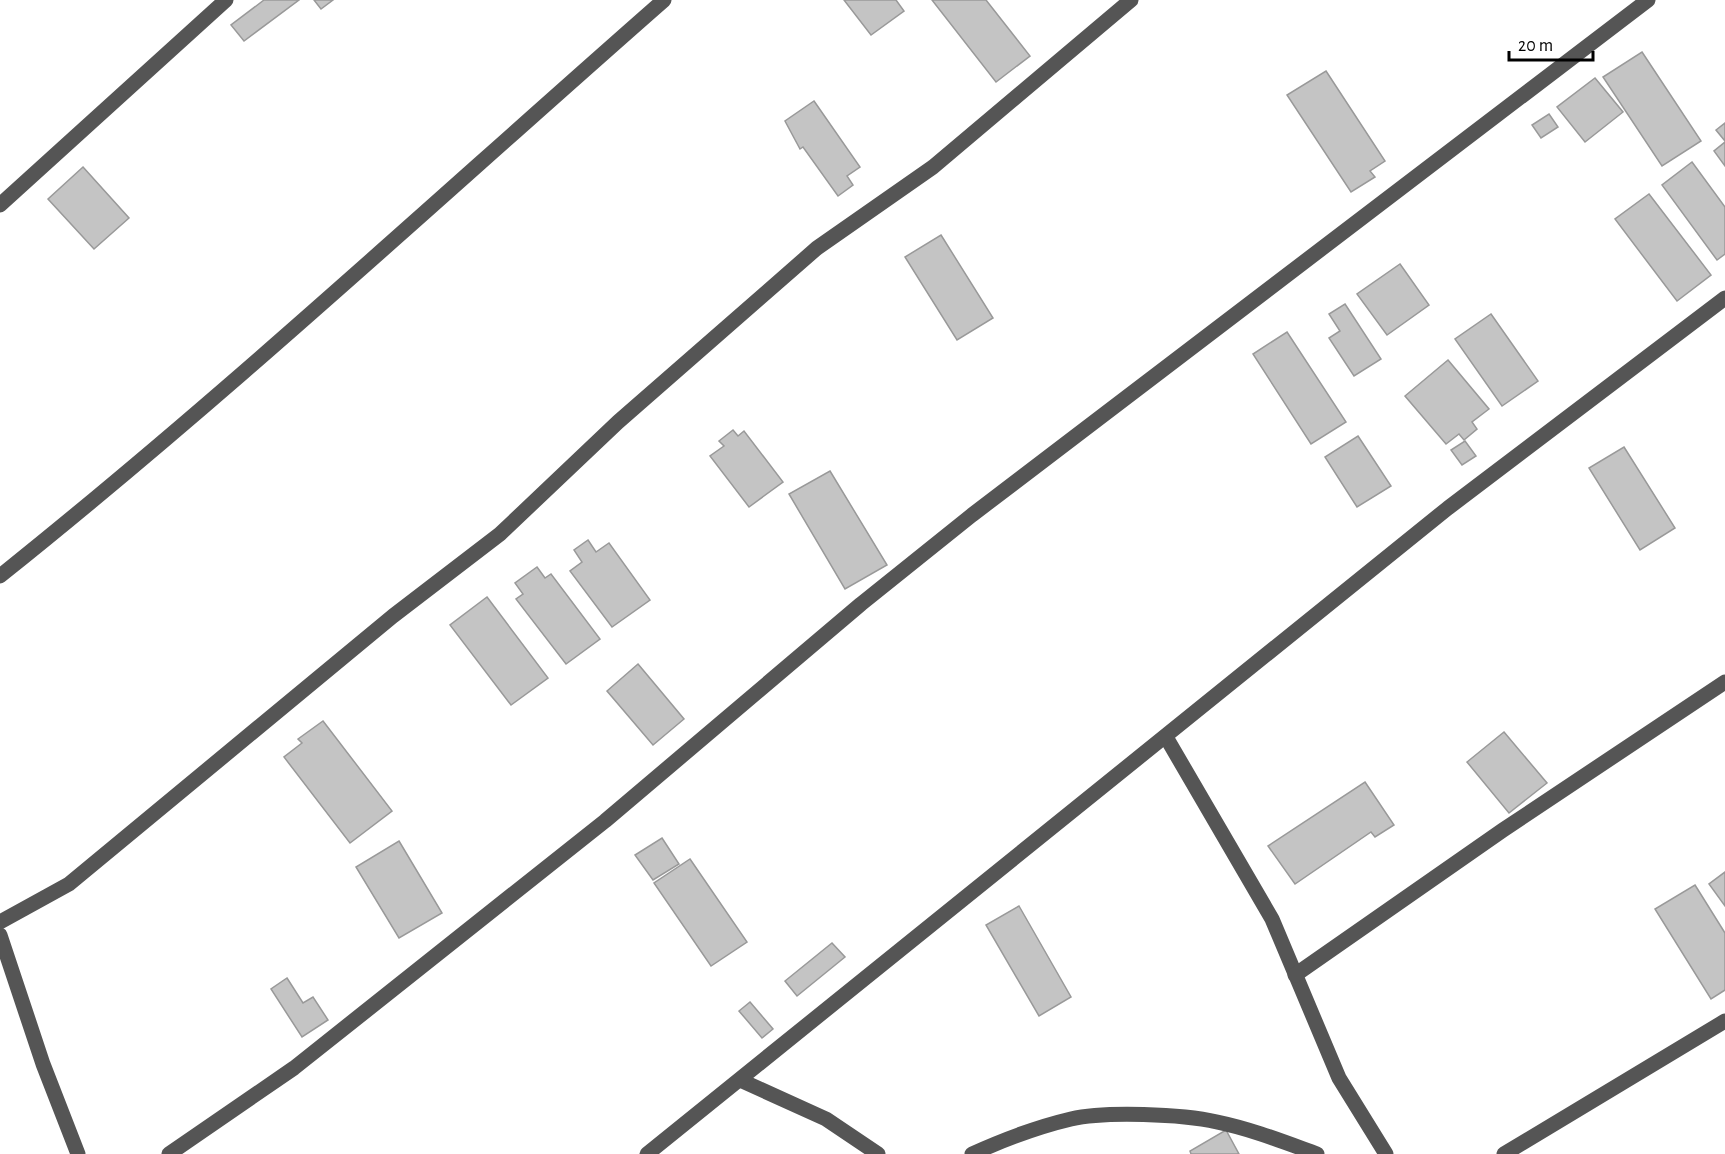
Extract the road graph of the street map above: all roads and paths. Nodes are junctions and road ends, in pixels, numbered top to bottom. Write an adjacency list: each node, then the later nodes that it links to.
1 (226, 0): 5 (street)
2 (664, 0): 7 (street)
3 (1131, 0): 10 (street)
4 (1648, 0): 16 (street)
5 (0, 205)
6 (1725, 298): 9 (street)
7 (0, 576)
8 (1725, 682): 12 (street)
9 (1166, 736): 12 (street); 14 (street)
10 (0, 922)
11 (0, 935): 15 (street)
12 (1295, 975): 21 (street)
13 (1725, 1021): 22 (street)
14 (740, 1080): 17 (street); 18 (street)
15 (78, 1154)
16 (169, 1154)
17 (647, 1154)
18 (878, 1154)
19 (972, 1154): 20 (street)
20 (1317, 1154)
21 (1386, 1154)
22 (1504, 1154)

